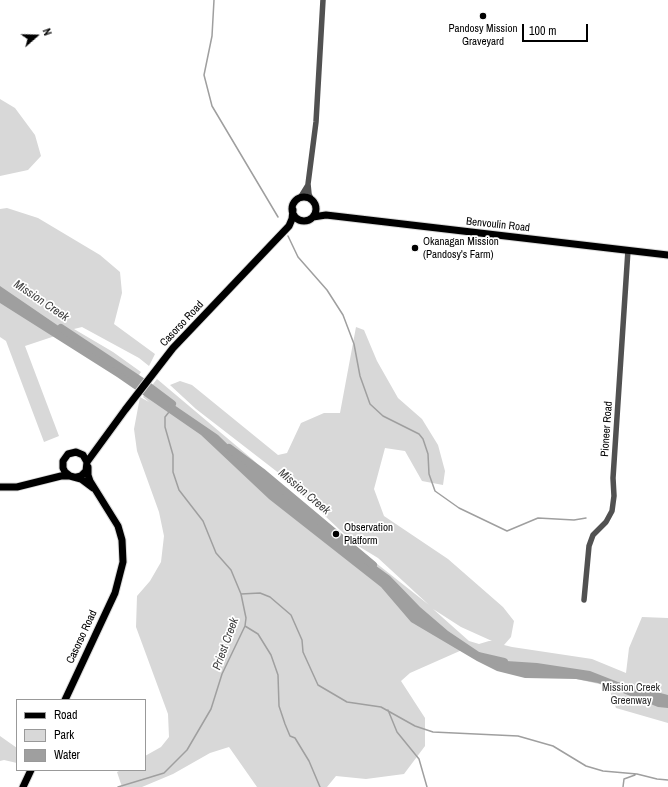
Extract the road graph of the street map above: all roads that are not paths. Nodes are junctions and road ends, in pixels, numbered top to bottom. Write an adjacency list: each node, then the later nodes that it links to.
1 (323, 0): 2 (street)
2 (308, 184): 3 (street); 4 (street)
3 (300, 198): 4 (main road); 5 (main road)
4 (314, 202): 6 (main road); 7 (main road)
5 (293, 210): 8 (main road); 9 (main road, Casorso Road)
6 (326, 215): 7 (main road, Benvoulin Road); 10 (main road, Benvoulin Road)
7 (313, 217): 8 (main road)
8 (303, 221): 9 (main road, Casorso Road)
9 (289, 226): 12 (main road, Casorso Road)
10 (628, 250): 11 (main road, Benvoulin Road); 20 (street, Pioneer Road)
11 (668, 255)
12 (100, 444): 13 (main road, Casorso Road); 15 (main road, Casorso Road)
13 (80, 453): 14 (main road); 15 (main road)
14 (63, 461): 16 (main road); 17 (main road)
15 (88, 464): 16 (main road); 19 (main road, Casorso Road)
16 (74, 477): 17 (main road); 19 (main road, Casorso Road)
17 (42, 480): 18 (main road)
18 (0, 487)
19 (98, 494): 21 (main road, Casorso Road)
20 (584, 600)
21 (65, 699)
22 (31, 771): 23 (main road)
23 (23, 787)

